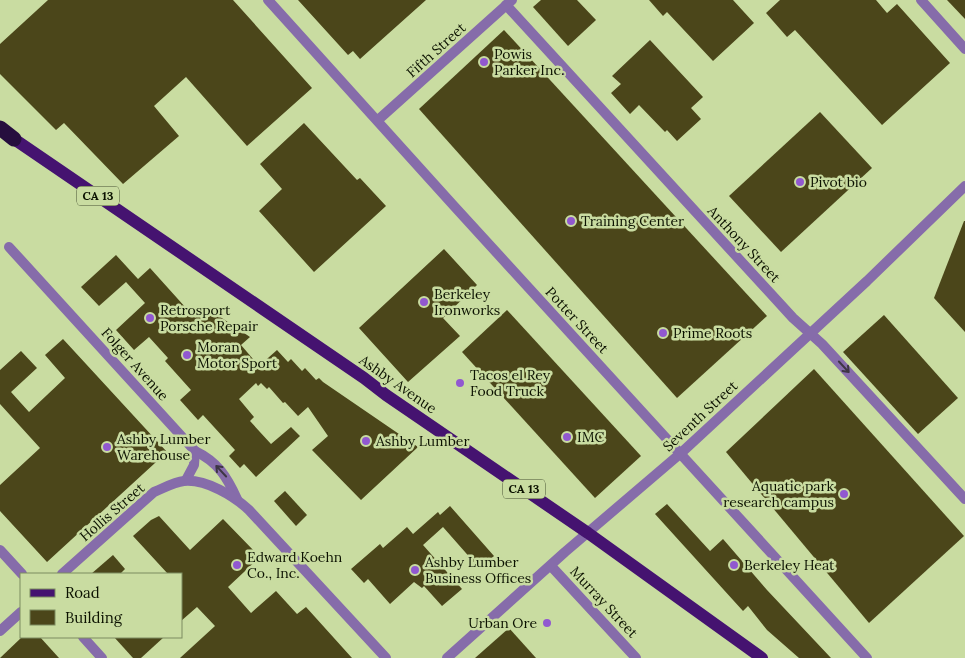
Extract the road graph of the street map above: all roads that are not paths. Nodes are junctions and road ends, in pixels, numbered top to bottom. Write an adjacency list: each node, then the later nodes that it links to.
1 (268, 0): 5 (street, Potter Street)
2 (921, 0): 4 (street)
3 (509, 3): 5 (street, Fifth Street); 10 (street, Anthony Street)
4 (965, 49)
5 (378, 120): 12 (street, Potter Street)
6 (0, 130): 7 (highway, CA 13)
7 (14, 139): 16 (main road, Ashby Avenue / CA 13)
8 (965, 186): 10 (street, Seventh Street)
9 (10, 246): 11 (street, Folger Avenue)
10 (810, 333): 12 (street, Seventh Street); 15 (street, Anthony Street, one-way to 15)
11 (195, 451): 13 (street); 14 (street, Folger Avenue, one-way to 11)
12 (681, 453): 16 (street, Seventh Street); 29 (street, Potter Street)
13 (186, 480): 14 (street, Folger Avenue); 20 (street, Hollis Street)
14 (237, 499): 25 (street, Folger Avenue)
15 (965, 499)
16 (588, 533): 18 (street, Seventh Street); 28 (main road, Ashby Avenue / CA 13)
17 (0, 550): 19 (street)
18 (551, 566): 26 (street, Seventh Street); 27 (street, Murray Street)
19 (21, 573)
20 (63, 573)
21 (20, 613): 22 (street)
22 (0, 631)
23 (84, 638): 24 (street)
24 (102, 658)
25 (386, 658)
26 (447, 658)
27 (636, 658)
28 (762, 658)
29 (867, 658)

